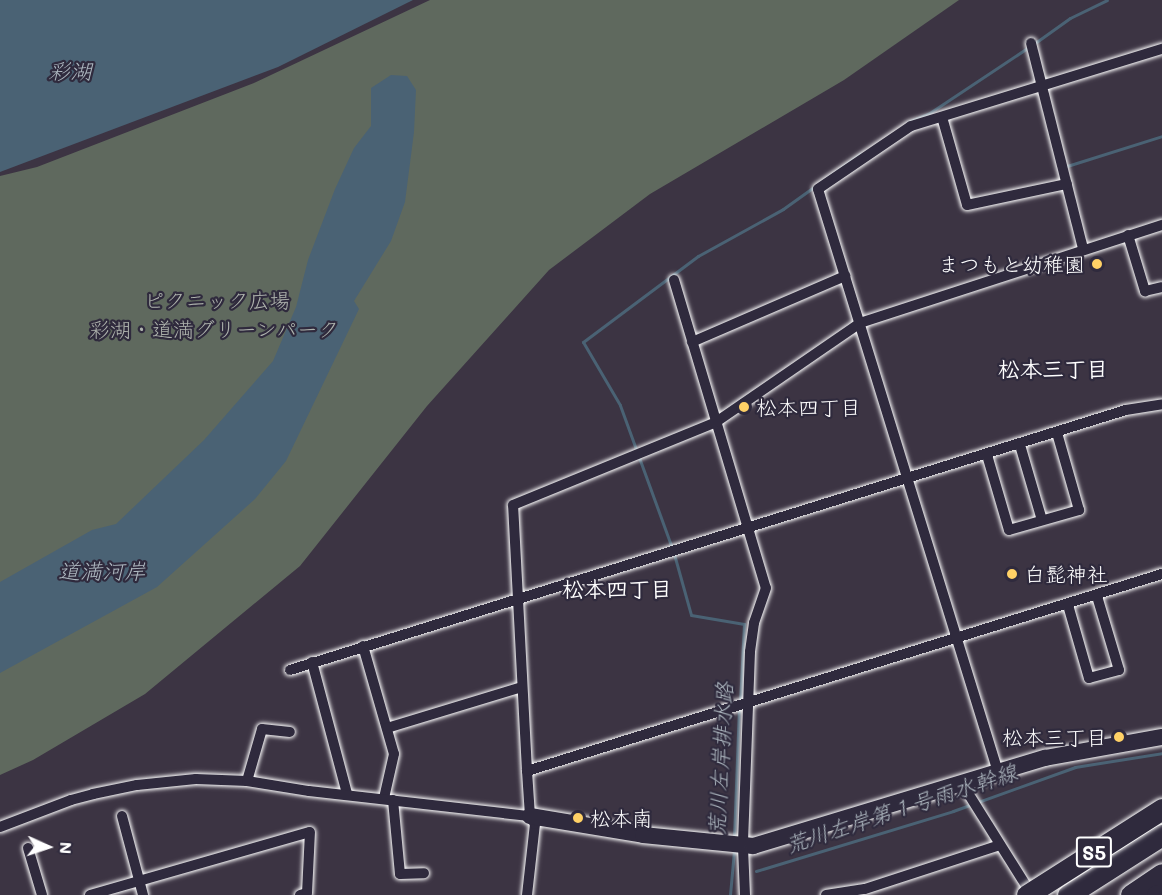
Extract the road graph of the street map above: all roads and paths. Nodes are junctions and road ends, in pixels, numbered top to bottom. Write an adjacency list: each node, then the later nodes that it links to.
1 (1031, 43): 3 (street)
2 (1162, 50): 3 (street)
3 (1042, 86): 4 (street); 5 (street)
4 (942, 117): 5 (street); 9 (street)
5 (1067, 184): 8 (street)
6 (1162, 225): 7 (street)
7 (1128, 235): 8 (street); 11 (street)
8 (1083, 249): 12 (street)
9 (845, 276): 12 (street); 13 (street)
10 (674, 280): 13 (street)
11 (1162, 287)
12 (860, 323): 15 (street); 19 (street)
13 (692, 342): 15 (street)
14 (1162, 405): 16 (street)
15 (716, 422): 21 (street); 23 (street)
16 (1057, 433): 17 (street); 20 (street)
17 (1020, 445): 18 (street); 20 (street)
18 (987, 455): 19 (street); 20 (street)
19 (908, 479): 21 (street); 26 (street)
20 (1042, 520)
21 (747, 527): 23 (street); 31 (street)
22 (1162, 574): 24 (street)
23 (518, 597): 27 (street); 30 (street)
24 (1097, 597): 25 (street); 25 (street)
25 (1068, 605): 26 (street)
26 (957, 639): 31 (street); 36 (street)
27 (363, 646): 28 (street); 32 (street)
28 (312, 662): 29 (street); 39 (street)
29 (290, 670)
30 (522, 687): 32 (street); 35 (street)
31 (742, 706): 35 (street); 48 (street)
32 (387, 728): 40 (street)
33 (290, 732): 37 (street)
34 (1162, 737): 36 (street)
35 (527, 771): 43 (street)
36 (998, 771): 38 (street)
37 (247, 781): 39 (street); 45 (street)
38 (961, 782): 47 (street); 48 (street)
39 (347, 794): 40 (street)
40 (389, 799): 43 (street); 50 (street)
41 (1162, 809): 60 (highway, S5, bridge)
42 (122, 816): 52 (street)
43 (530, 816): 48 (street); 54 (street)
44 (1162, 819): 62 (highway)
45 (0, 827)
46 (1162, 835): 63 (highway, S5)
47 (1000, 845): 59 (street); 61 (street)
48 (737, 846): 53 (street)
49 (28, 848): 55 (street)
50 (424, 873)
51 (1162, 874): 64 (highway)
52 (139, 880): 56 (street); 57 (street); 58 (street)
53 (745, 891)
54 (527, 892)
55 (42, 895)
56 (90, 895)
57 (143, 895)
58 (300, 895)
59 (826, 895)
60 (1027, 895)
61 (1032, 895)
62 (1044, 895)
63 (1068, 895)
64 (1131, 895)
65 (1157, 895): 66 (highway)
66 (1162, 895)

